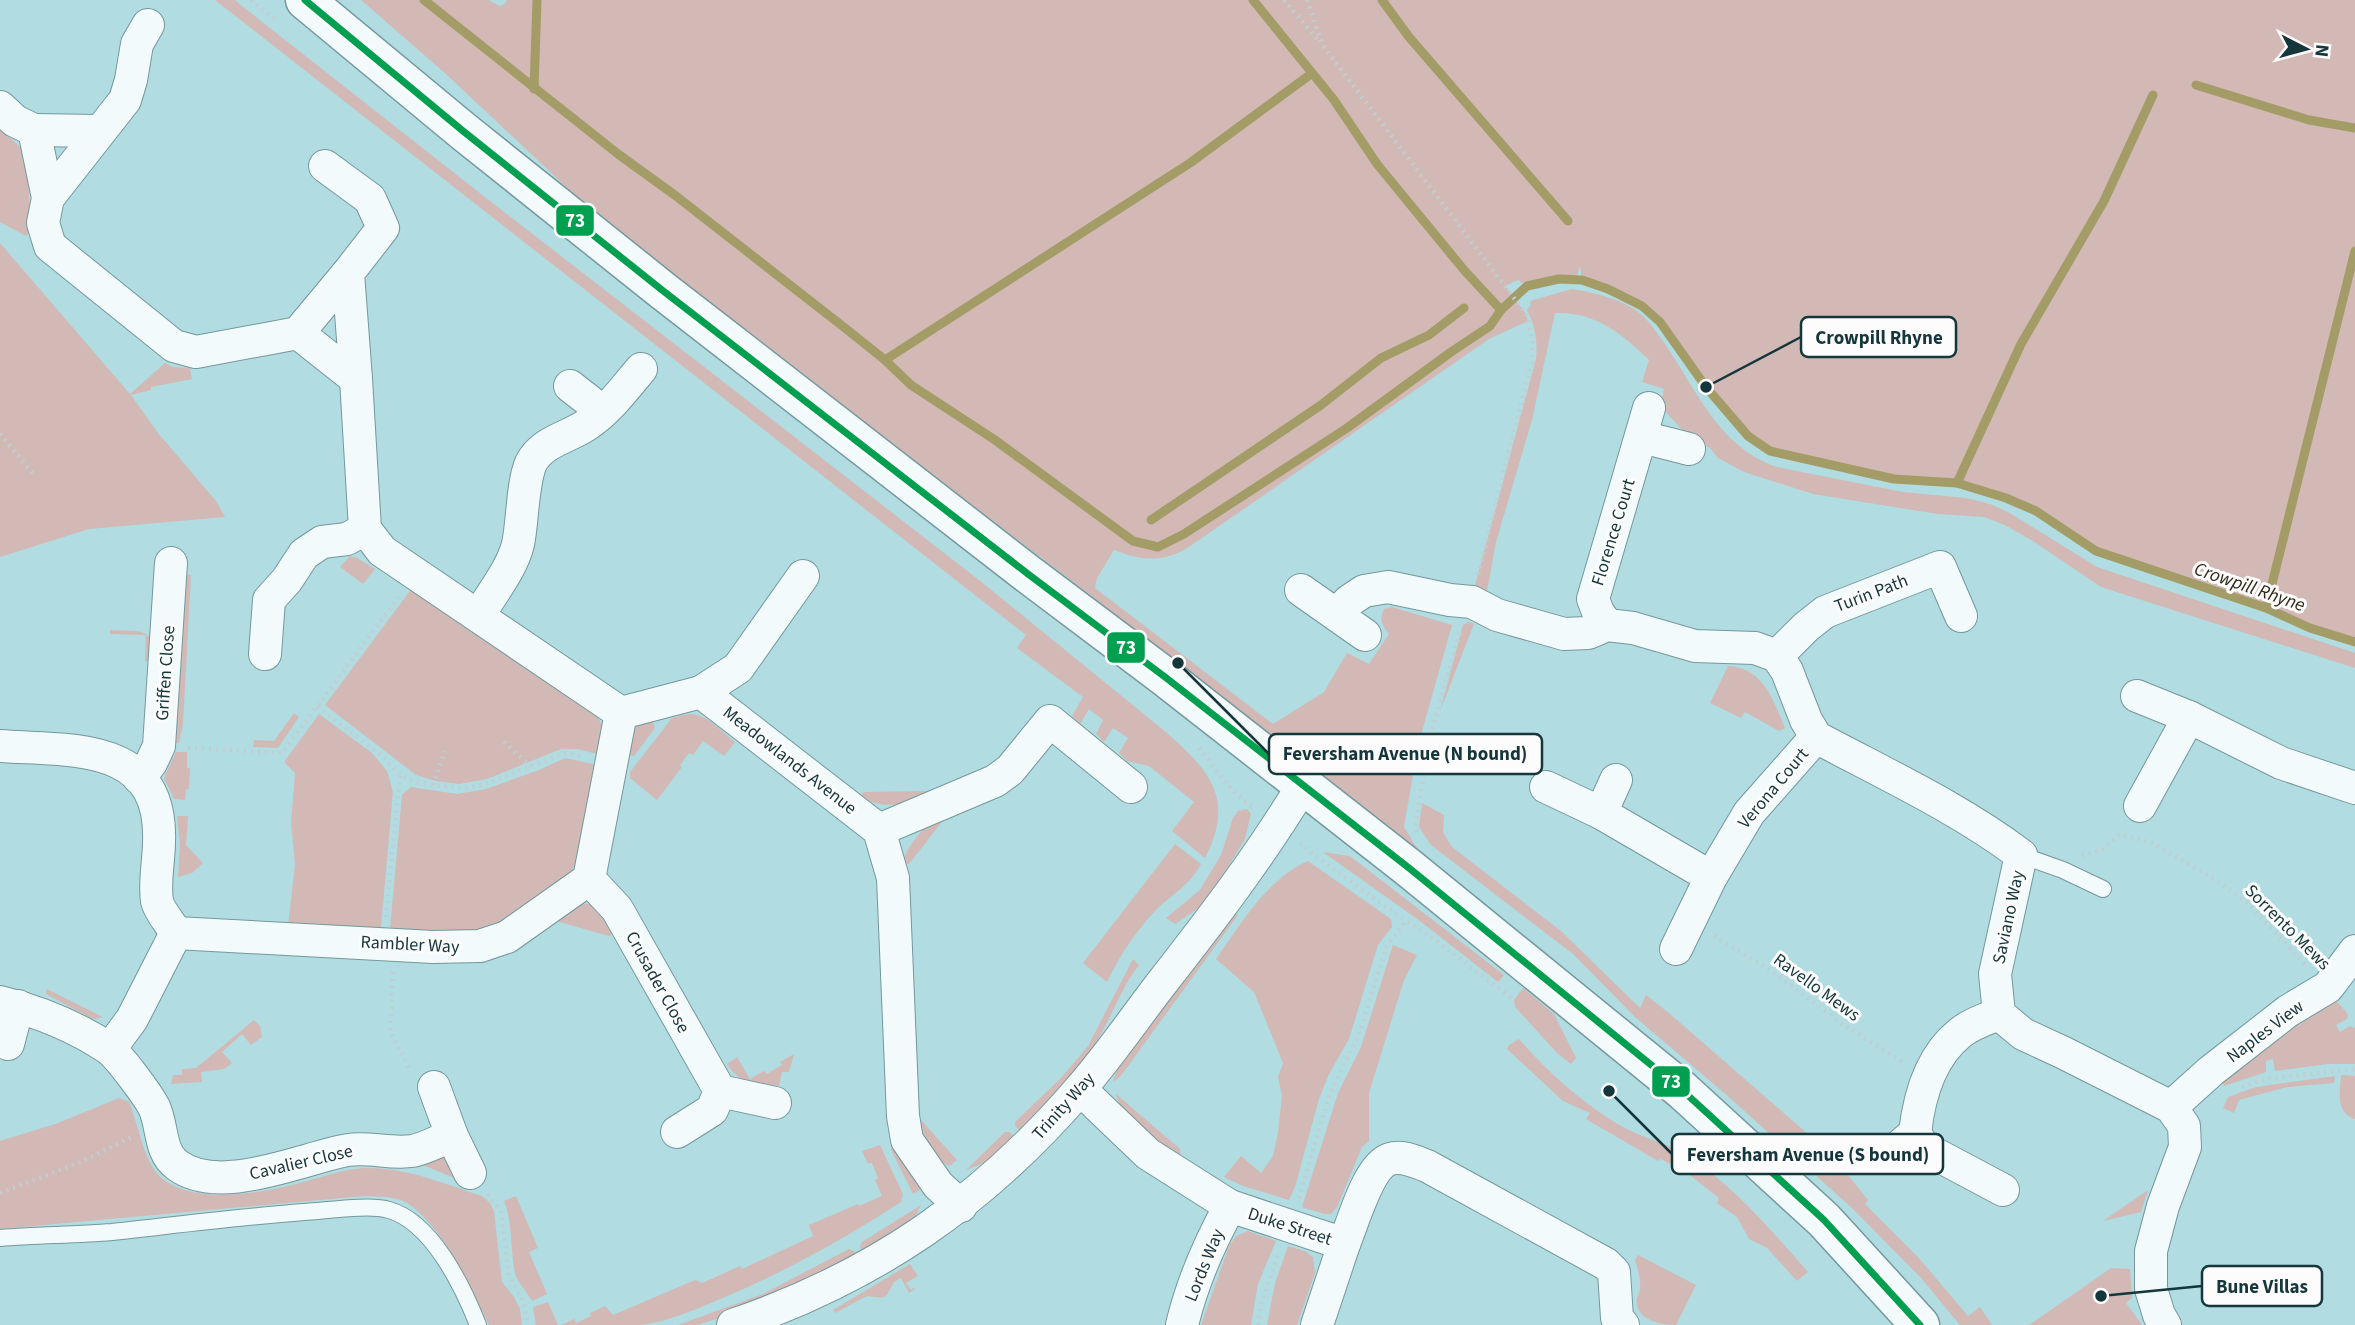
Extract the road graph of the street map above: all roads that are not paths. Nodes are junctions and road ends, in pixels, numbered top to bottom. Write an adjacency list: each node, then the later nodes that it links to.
1 (305, 0): 34 (main road)
2 (148, 25): 5 (street)
3 (0, 107): 4 (street)
4 (34, 130): 5 (street); 7 (street)
5 (99, 131): 7 (street)
6 (325, 166): 8 (street)
7 (48, 198): 9 (street)
8 (348, 273): 9 (street); 11 (street)
9 (298, 333): 11 (street)
10 (641, 369): 13 (street)
11 (356, 379): 15 (street)
12 (570, 386): 13 (street)
13 (602, 411): 20 (street)
14 (1689, 449): 22 (street, Florence Court)
15 (365, 529): 20 (street); 24 (street)
16 (171, 563): 32 (street, Griffen Close)
17 (803, 576): 26 (street)
18 (1301, 590): 19 (street)
19 (1337, 614): 22 (street); 23 (street)
20 (479, 615): 28 (street)
21 (1961, 616): 25 (street, Turin Path)
22 (1607, 625): 25 (street)
23 (1365, 635)
24 (265, 654)
25 (1777, 656): 30 (street)
26 (701, 692): 28 (street); 40 (street, Meadowlands Avenue)
27 (2137, 696): 29 (street)
28 (621, 713): 43 (street)
29 (2189, 717): 37 (street); 38 (street)
30 (1816, 737): 41 (street, Saviano Way); 42 (street, Verona Court)
31 (0, 746): 32 (street)
32 (139, 778): 45 (street)
33 (1616, 780): 39 (street)
34 (1303, 785): 53 (street, Trinity Way); 73 (main road)
35 (1131, 787): 40 (street)
36 (1546, 787): 39 (street)
37 (2355, 788)
38 (2140, 806)
39 (1601, 813): 42 (street)
40 (879, 830): 63 (street)
41 (2021, 855): 44 (lane); 49 (street, Saviano Way)
42 (1710, 877): 46 (street, Verona Court)
43 (589, 879): 45 (street, Rambler Way); 54 (street, Crusader Close)
44 (2103, 889)
45 (176, 933): 51 (street)
46 (1682, 936)
47 (2355, 951): 56 (street, Naples View)
48 (9, 1004): 50 (street, Cavalier Close); 51 (street, Cavalier Close)
49 (1999, 1014): 56 (street); 58 (street)
50 (8, 1044)
51 (110, 1049): 59 (street, Cavalier Close)
52 (434, 1087): 59 (street)
53 (1080, 1089): 63 (street, Trinity Way); 64 (street, Duke Street)
54 (720, 1091): 55 (street); 57 (street)
55 (775, 1103)
56 (2171, 1107): 74 (street)
57 (677, 1132)
58 (1915, 1133): 60 (street); 62 (street)
59 (452, 1136): 61 (street)
60 (1887, 1157)
61 (470, 1173)
62 (2003, 1190)
63 (961, 1206): 67 (street, Trinity Way)
64 (1230, 1206): 66 (street, Duke Street); 70 (street, Lords Way)
65 (0, 1238): 68 (lane)
66 (1344, 1244): 71 (street); 72 (street, Duke Street)
67 (781, 1317): 69 (street, Trinity Way)
68 (478, 1325)
69 (733, 1325)
70 (1182, 1325)
71 (1317, 1325)
72 (1623, 1325)
73 (1920, 1325)
74 (2165, 1325)

